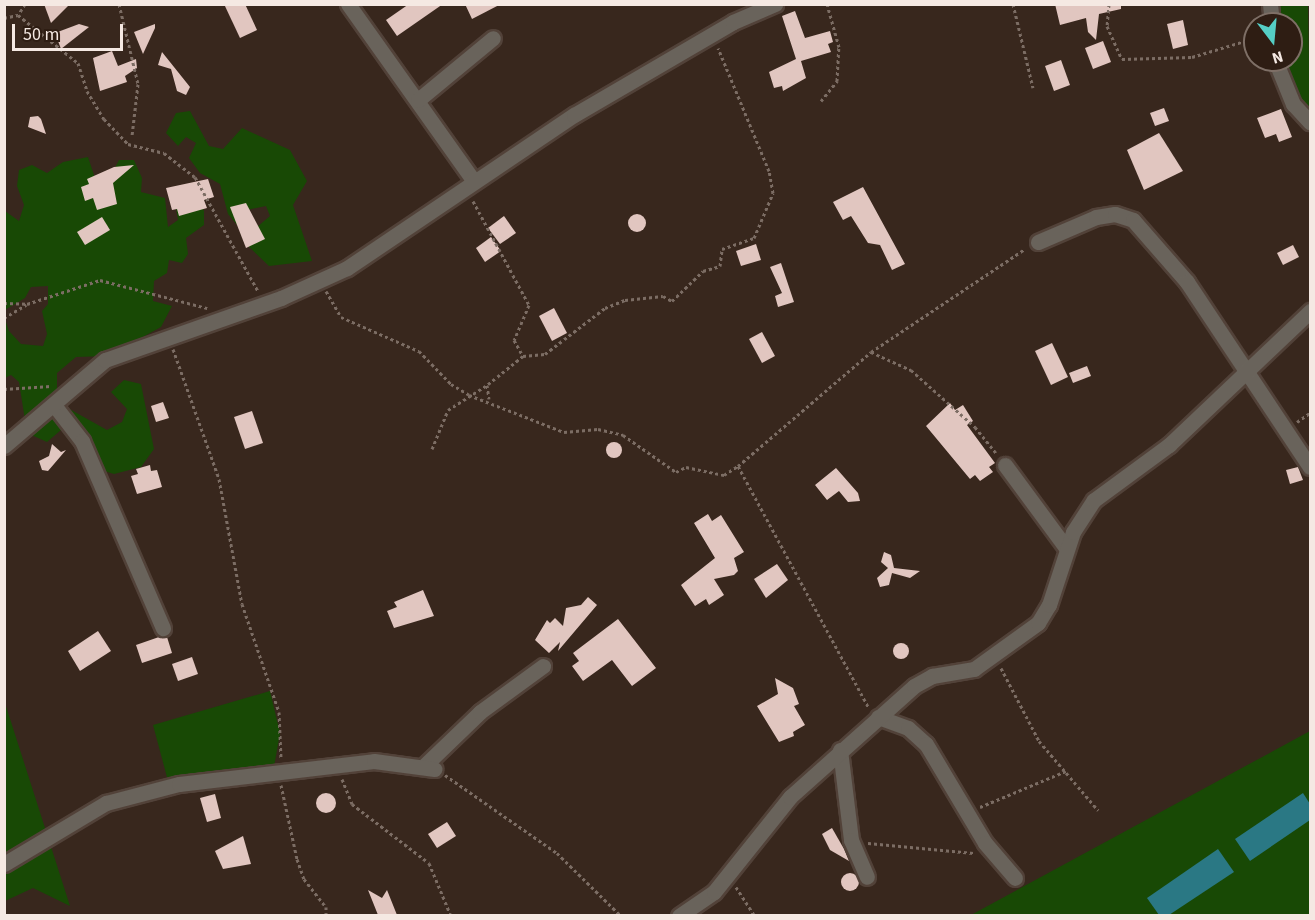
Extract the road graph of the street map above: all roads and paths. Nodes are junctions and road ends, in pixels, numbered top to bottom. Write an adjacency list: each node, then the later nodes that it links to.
1 (25, 4): 8 (path)
2 (119, 4): 18 (path)
3 (348, 4): 15 (street)
4 (775, 4): 10 (street)
5 (827, 4): 16 (path)
6 (1013, 4): 14 (path)
7 (1109, 4): 12 (path)
8 (18, 15): 9 (path); 23 (path)
9 (4, 18)
10 (712, 34): 19 (street); 30 (path)
11 (493, 38): 15 (street)
12 (1243, 42)
13 (1280, 72): 17 (street)
14 (1033, 88)
15 (418, 100): 19 (street)
16 (821, 101)
17 (1311, 122)
18 (132, 136)
19 (469, 183): 21 (street); 30 (path)
20 (1038, 242): 29 (path); 31 (street)
21 (320, 282): 23 (street); 35 (path)
22 (4, 303): 24 (path)
23 (264, 303): 26 (street)
24 (27, 304): 26 (path); 27 (path)
25 (1311, 311): 31 (street)
26 (225, 315): 28 (street)
27 (4, 318)
28 (170, 339): 32 (street); 54 (path)
29 (871, 351): 40 (path); 41 (path)
30 (522, 356): 33 (path)
31 (1248, 374): 42 (street); 43 (street)
32 (79, 381): 34 (path); 37 (street)
33 (487, 385): 35 (path); 36 (path)
34 (4, 388)
35 (469, 395): 36 (path); 39 (path)
36 (489, 399): 41 (path)
37 (54, 405): 38 (street); 44 (street)
38 (4, 446)
39 (432, 448)
40 (1005, 465): 43 (street)
41 (738, 466): 48 (path)
42 (1311, 467)
43 (1067, 549): 45 (street)
44 (163, 628)
45 (994, 656): 47 (street); 53 (path)
46 (543, 666): 52 (street)
47 (900, 700): 48 (street); 49 (street)
48 (878, 717): 49 (street); 50 (street)
49 (908, 728): 55 (street)
50 (840, 750): 57 (street); 60 (street)
51 (340, 764): 52 (street); 54 (street); 64 (path)
52 (430, 767): 65 (path)
53 (1066, 771): 55 (path); 56 (path)
54 (280, 772): 59 (street); 63 (path)
55 (966, 806): 58 (street)
56 (1098, 810)
57 (851, 840): 58 (path); 61 (street)
58 (997, 858): 62 (street)
59 (4, 864)
60 (731, 874): 66 (street); 67 (path)
61 (867, 877)
62 (1015, 878)
63 (326, 915)
64 (451, 915)
65 (621, 915)
66 (679, 915)
67 (754, 915)

